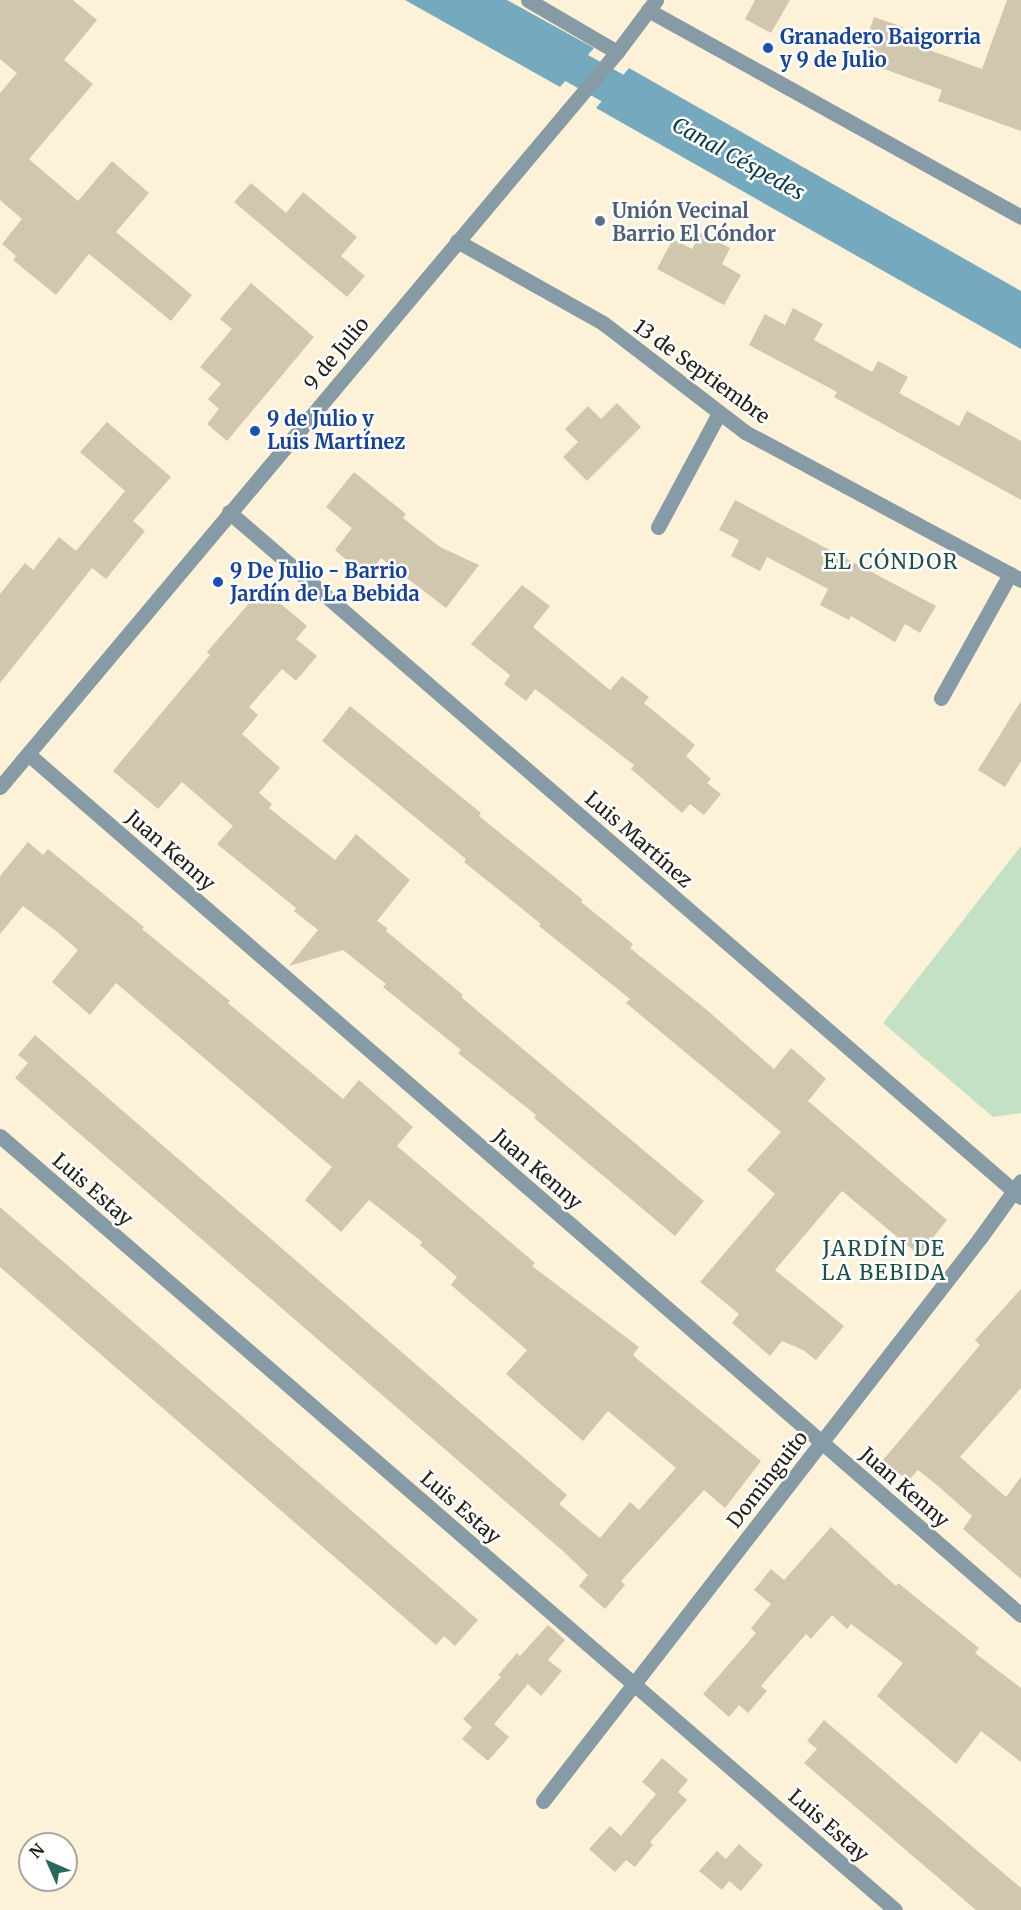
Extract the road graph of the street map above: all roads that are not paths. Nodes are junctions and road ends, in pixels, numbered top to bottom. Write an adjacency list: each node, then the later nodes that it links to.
1 (528, 0): 3 (street)
2 (652, 5): 3 (street, 9 de Julio); 4 (street)
3 (614, 55): 5 (street, 9 de Julio)
4 (1021, 218)
5 (457, 241): 6 (street, 13 de Septiembre); 7 (street, 9 de Julio)
6 (719, 413): 8 (street); 9 (street, 13 de Septiembre)
7 (229, 512): 11 (street, 9 de Julio); 14 (street, Luis Martínez)
8 (658, 527)
9 (1015, 577): 10 (street)
10 (942, 698)
11 (28, 754): 12 (street, 9 de Julio); 15 (street, Juan Kenny)
12 (0, 787)
13 (0, 1136): 17 (street, Luis Estay)
14 (1019, 1190): 15 (street, Dominguito)
15 (822, 1443): 16 (street, Juan Kenny); 17 (street, Dominguito)
16 (1021, 1615)
17 (634, 1684): 18 (street, Dominguito); 19 (street, Luis Estay)
18 (543, 1801)
19 (895, 1910)

